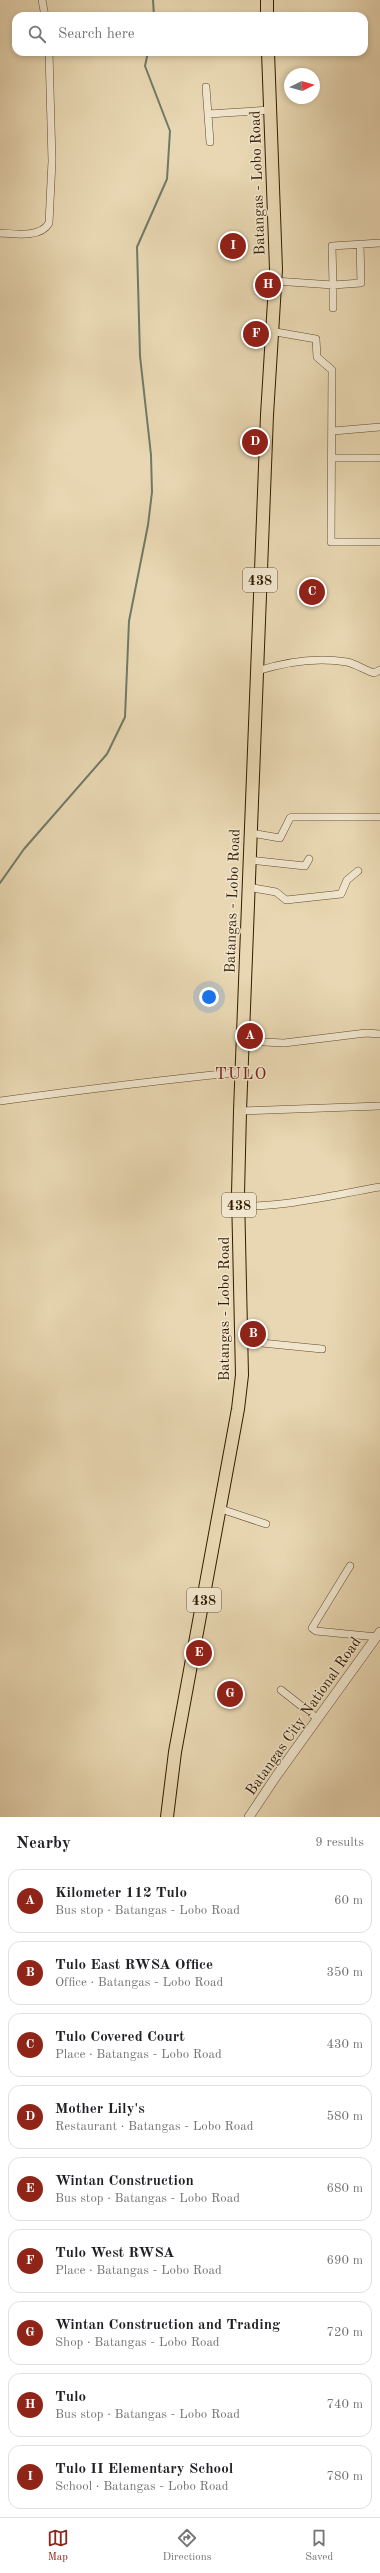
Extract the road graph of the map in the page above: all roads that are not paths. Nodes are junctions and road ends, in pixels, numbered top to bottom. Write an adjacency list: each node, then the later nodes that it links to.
1 (42, 0): 3 (street)
2 (267, 0): 4 (main road)
3 (44, 12)
4 (268, 12)
5 (49, 56): 11 (street)
6 (268, 56): 8 (main road, Batangas - Lobo Road / 438)
7 (206, 87): 9 (street)
8 (270, 110): 9 (street); 14 (main road, Batangas - Lobo Road / 438)
9 (208, 114): 10 (street)
10 (210, 142)
11 (0, 233)
12 (380, 243): 13 (street)
13 (360, 244): 15 (street); 15 (street)
14 (275, 281): 15 (street); 17 (main road, Batangas - Lobo Road / 438)
15 (333, 285): 16 (street)
16 (333, 308)
17 (270, 331): 19 (street); 24 (main road, Batangas - Lobo Road / 438)
18 (380, 426): 19 (street)
19 (333, 431): 20 (street)
20 (333, 458): 21 (street); 22 (street)
21 (380, 458)
22 (380, 542)
23 (380, 670): 24 (street)
24 (257, 671): 26 (main road, Batangas - Lobo Road / 438)
25 (380, 817): 26 (street)
26 (252, 832): 28 (main road, Batangas - Lobo Road / 438)
27 (308, 859): 28 (street)
28 (250, 860): 30 (main road, Batangas - Lobo Road / 438)
29 (358, 871): 30 (street)
30 (248, 887): 32 (main road, Batangas - Lobo Road / 438)
31 (380, 1034): 32 (street)
32 (242, 1041): 33 (main road, Batangas - Lobo Road / 438)
33 (242, 1072): 34 (street); 36 (main road, Batangas - Lobo Road / 438)
34 (0, 1101)
35 (380, 1106): 36 (street)
36 (240, 1111): 38 (main road, Batangas - Lobo Road / 438)
37 (380, 1187): 38 (street)
38 (238, 1206): 39 (main road, Batangas - Lobo Road / 438)
39 (242, 1341): 40 (street); 41 (main road, Batangas - Lobo Road / 438)
40 (322, 1349)
41 (221, 1509): 42 (street); 47 (main road, Batangas - Lobo Road / 438)
42 (266, 1524)
43 (350, 1566): 44 (street)
44 (378, 1634): 46 (street, Batangas City National Road)
45 (282, 1690): 46 (street)
46 (318, 1719): 48 (street, Batangas City National Road)
47 (167, 1817)
48 (249, 1817)

